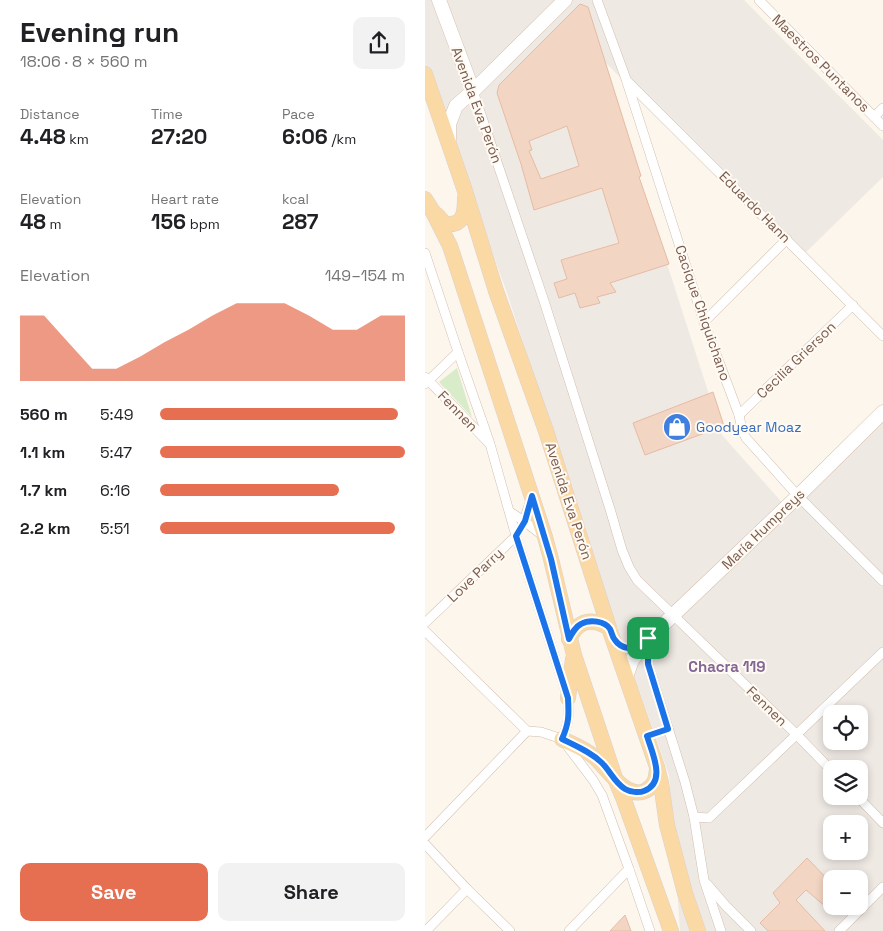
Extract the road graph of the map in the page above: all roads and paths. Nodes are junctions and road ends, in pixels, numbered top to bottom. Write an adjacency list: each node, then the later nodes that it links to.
1 (439, 0): 8 (street, Avenida Eva Perón)
2 (565, 0): 8 (street)
3 (597, 0): 6 (street, Cacique Chiquichano)
4 (759, 0): 11 (street, Maestros Puntanos)
5 (425, 74): 7 (main road, Avenida Eva Perón)
6 (626, 79): 16 (street, Eduardo Hann); 19 (street, Cacique Chiquichano)
7 (431, 90): 9 (street); 13 (main road, Avenida Eva Perón)
8 (473, 91): 9 (street); 32 (street, Avenida Eva Perón)
9 (456, 106): 13 (street)
10 (883, 108): 11 (street)
11 (874, 117): 12 (street, Maestros Puntanos)
12 (883, 126)
13 (450, 148): 14 (main road, Avenida Eva Perón)
14 (465, 191): 15 (main road); 37 (main road, Avenida Eva Perón)
15 (429, 204): 26 (main road)
16 (787, 239): 18 (street, Eduardo Hann); 19 (street)
17 (425, 254): 21 (street)
18 (853, 305): 20 (street, Eduardo Hann); 24 (street, Cecilia Grierson)
19 (704, 322): 24 (street, Cacique Chiquichano)
20 (883, 336)
21 (458, 352): 22 (street); 25 (street)
22 (426, 381): 25 (street, Fennen)
23 (883, 412): 27 (street, María Humpreys)
24 (739, 415): 27 (street, Cacique Chiquichano)
25 (490, 444): 28 (street)
26 (532, 496): 29 (street, Love Parry); 31 (main road)
27 (798, 496): 33 (street, Cacique Chiquichano); 34 (street, María Humpreys)
28 (510, 512): 29 (street); 30 (street)
29 (525, 521): 30 (street, Love Parry); 31 (street)
30 (516, 536): 35 (street, Love Parry); 43 (street)
31 (545, 537): 38 (main road)
32 (637, 580): 34 (street, Fennen)
33 (883, 581)
34 (673, 615): 39 (street, María Humpreys); 46 (street, Fennen)
35 (425, 623)
36 (425, 631): 45 (street)
37 (612, 634): 38 (main road); 39 (street); 42 (main road, Avenida Eva Perón)
38 (569, 639): 41 (main road)
39 (645, 642): 42 (street, María Humpreys); 44 (street)
40 (883, 652): 46 (street)
41 (574, 655): 43 (main road); 51 (main road)
42 (626, 677): 47 (main road, Avenida Eva Perón)
43 (568, 698): 48 (street)
44 (668, 729): 47 (street); 53 (street)
45 (527, 731): 48 (street); 55 (street)
46 (796, 734): 49 (street, Fennen); 53 (street)
47 (647, 736): 50 (main road, Avenida Eva Perón)
48 (562, 739): 51 (main road); 57 (street)
49 (823, 762)
50 (657, 767): 51 (main road); 66 (main road, Avenida Eva Perón)
51 (616, 781): 65 (main road)
52 (866, 805): 54 (street)
53 (694, 817): 58 (street)
54 (883, 823)
55 (425, 837)
56 (425, 844): 60 (street)
57 (629, 869): 63 (street); 64 (street)
58 (704, 880): 67 (street); 68 (street)
59 (883, 887): 69 (street)
60 (467, 889): 61 (street); 62 (street)
61 (426, 931)
62 (510, 931)
63 (569, 931)
64 (650, 931)
65 (671, 931)
66 (698, 931)
67 (721, 931)
68 (751, 931)
69 (839, 931)

